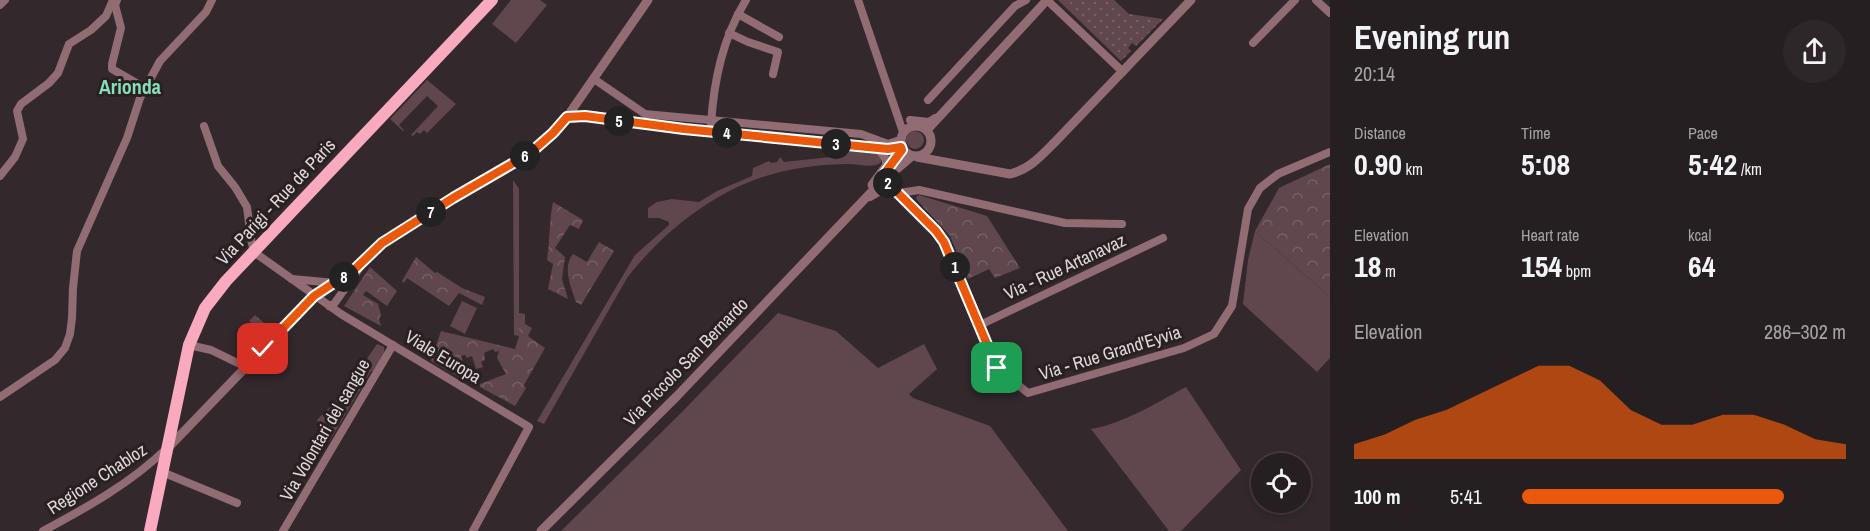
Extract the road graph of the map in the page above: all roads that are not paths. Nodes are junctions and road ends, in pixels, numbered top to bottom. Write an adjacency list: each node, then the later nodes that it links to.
1 (5, 0): 13 (street)
2 (115, 0): 23 (street); 38 (street)
3 (212, 0): 23 (street)
4 (492, 0): 44 (main road, Via Parigi - Rue de Paris)
5 (648, 0): 22 (street)
6 (747, 0): 15 (street)
7 (858, 0): 25 (street)
8 (1047, 0): 14 (street); 20 (street)
9 (1191, 0): 20 (street)
10 (1295, 0): 19 (street)
11 (1316, 0): 16 (street)
12 (1026, 1): 14 (street); 24 (street)
13 (0, 5)
14 (1036, 12): 26 (street)
15 (738, 14): 17 (street); 18 (street)
16 (1330, 14)
17 (729, 33): 21 (street); 29 (street)
18 (779, 37)
19 (1253, 43)
20 (1123, 72): 36 (street)
21 (773, 74)
22 (594, 79): 27 (street); 29 (street)
23 (146, 88): 56 (street)
24 (928, 100)
25 (894, 103): 28 (street); 33 (street)
26 (952, 103): 28 (street); 31 (street)
27 (567, 117): 32 (street); 45 (street)
28 (910, 120): 31 (street)
29 (712, 121): 32 (street); 33 (street)
30 (204, 126): 44 (street)
31 (924, 128): 33 (street); 36 (street)
32 (711, 131): 34 (street)
33 (901, 144): 34 (street); 36 (street); 37 (street, Via Piccolo San Bernardo); 39 (street, Via Piccolo San Bernardo)
34 (878, 148): 37 (street)
35 (1330, 152): 52 (street, Via - Rue Grand'Eyvia)
36 (914, 156): 39 (street, Via Piccolo San Bernardo)
37 (886, 167): 41 (street, Via Piccolo San Bernardo)
38 (0, 176)
39 (884, 179): 40 (street, Via - Rue Grand'Eyvia); 41 (street, Via Piccolo San Bernardo)
40 (896, 191): 41 (street, Via Piccolo San Bernardo); 42 (street, Via Piccolo San Bernardo); 52 (street, Via - Rue Grand'Eyvia)
41 (852, 214): 64 (street, Via Piccolo San Bernardo)
42 (1122, 224)
43 (1163, 238): 52 (street, Via - Rue Artanavaz)
44 (254, 252): 46 (street, Viale Europa); 53 (main road, Via Parigi - Rue de Paris)
45 (364, 261): 47 (street); 49 (street)
46 (291, 279): 47 (street); 48 (street, Viale Europa)
47 (335, 283): 48 (street); 49 (street)
48 (314, 296): 50 (street, Viale Europa); 55 (street)
49 (336, 300): 50 (street); 51 (street)
50 (328, 306): 51 (street, Viale Europa)
51 (341, 314): 54 (street, Viale Europa)
52 (980, 324)
53 (189, 345): 55 (street); 57 (main road, Via Parigi - Rue de Paris)
54 (393, 345): 62 (street, Via Volontari del sangue); 63 (street, Viale Europa)
55 (246, 367): 57 (street)
56 (0, 397)
57 (166, 449): 58 (main road, Via Parigi - Rue de Paris); 60 (street, Regione Chabloz)
58 (162, 472): 59 (street); 61 (main road, Via Parigi - Rue de Paris)
59 (237, 503)
60 (43, 531)
61 (150, 531)
62 (283, 531)
63 (473, 531)
64 (541, 531)

